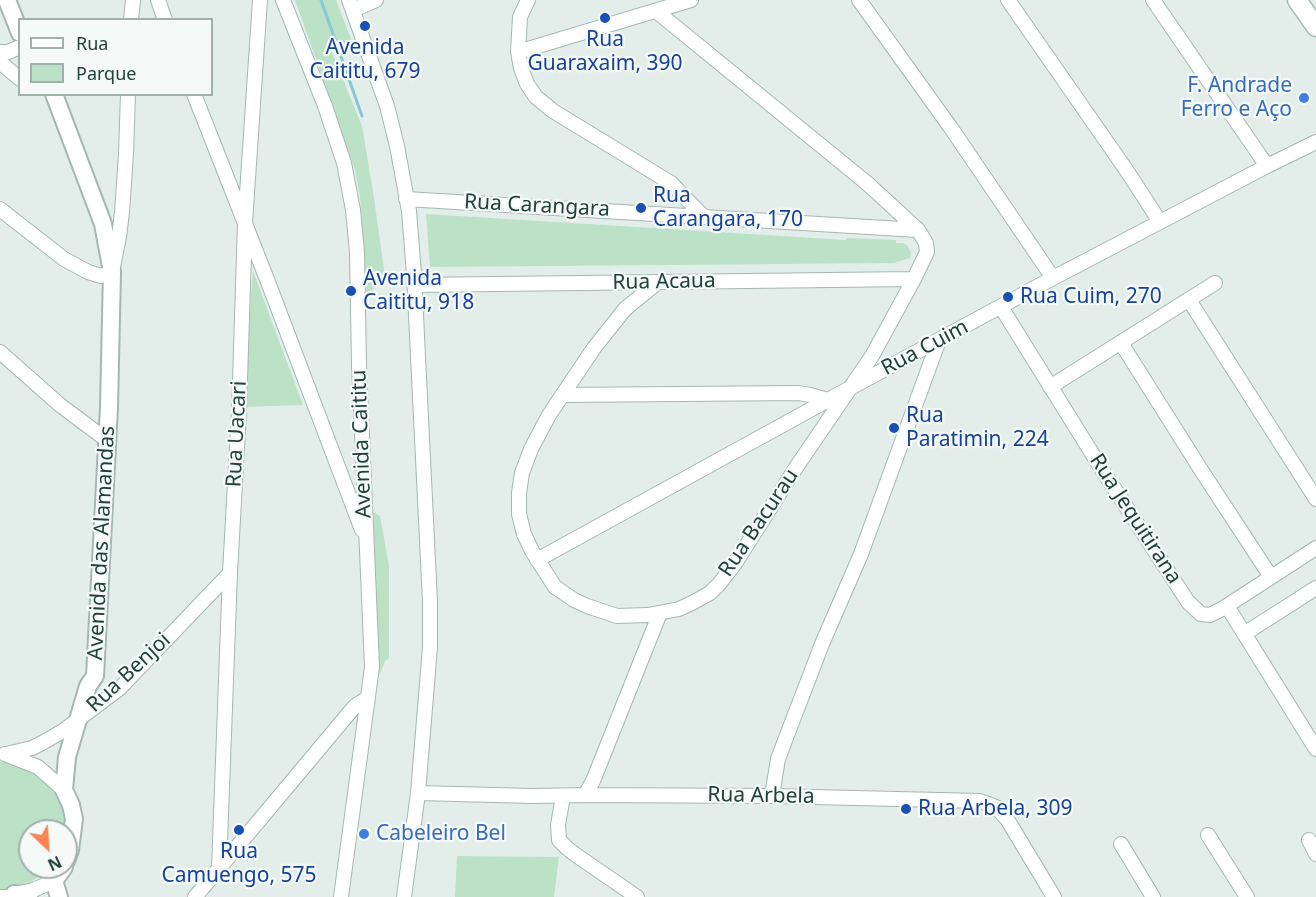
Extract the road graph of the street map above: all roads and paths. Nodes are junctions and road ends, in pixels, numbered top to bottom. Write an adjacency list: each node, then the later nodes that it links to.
1 (7, 0): 20 (street)
2 (18, 0): 16 (street)
3 (133, 0): 17 (street)
4 (158, 0): 18 (street)
5 (260, 0): 36 (street, Rua Uacari)
6 (283, 0): 55 (street, Avenida Caititu)
7 (376, 0): 14 (street)
8 (528, 0): 23 (street)
9 (691, 0): 15 (street)
10 (859, 0): 39 (street)
11 (1008, 0): 35 (street)
12 (1153, 0): 31 (street)
13 (1297, 0): 19 (main road)
14 (351, 5): 32 (street)
15 (656, 11): 23 (street); 37 (street)
16 (25, 18)
17 (131, 18)
18 (164, 18)
19 (1316, 27)
20 (18, 28)
21 (18, 48): 22 (street)
22 (0, 52)
23 (518, 52): 34 (street)
24 (0, 62): 25 (street)
25 (18, 77)
26 (44, 96): 38 (street, Avenida das Alamandas)
27 (55, 96): 38 (street, Avenida das Alamandas)
28 (128, 96): 38 (street)
29 (195, 96): 36 (street)
30 (1316, 142): 31 (street, Rua Cuim)
31 (1267, 166): 35 (street, Rua Cuim)
32 (406, 199): 34 (street, Rua Carangara); 43 (street)
33 (0, 209): 38 (street)
34 (704, 216): 37 (street, Rua Carangara)
35 (1160, 222): 39 (street, Rua Cuim)
36 (245, 223): 54 (street); 60 (street, Rua Uacari)
37 (918, 230): 40 (street, Rua Bacurau)
38 (107, 274): 53 (street, Avenida das Alamandas)
39 (1053, 278): 45 (street, Rua Cuim)
40 (914, 279): 41 (street, Rua Acaua); 50 (street, Rua Bacurau)
41 (658, 282): 43 (street, Rua Acaua); 51 (street, Rua Bacurau)
42 (1215, 283): 44 (street)
43 (414, 285): 73 (street)
44 (1189, 300): 47 (street); 56 (street)
45 (1001, 307): 46 (street, Rua Cuim); 49 (street, Rua Jequitirana)
46 (939, 340): 50 (street, Rua Cuim); 76 (street)
47 (1121, 343): 49 (street); 61 (street)
48 (0, 352): 53 (street)
49 (1050, 387): 63 (street, Rua Jequitirana)
50 (849, 389): 52 (street, Rua Cuim); 64 (street, Rua Bacurau)
51 (562, 395): 52 (street); 59 (street, Rua Bacurau)
52 (828, 400): 59 (street, Rua Cuim)
53 (104, 438): 67 (street, Avenida das Alamandas)
54 (346, 487): 55 (street); 57 (street)
55 (366, 493): 57 (street, Avenida Caititu)
56 (1316, 500)
57 (366, 541): 66 (street, Avenida Caititu)
58 (1316, 548): 61 (street, Rua Jequitirana)
59 (537, 560): 64 (street, Rua Bacurau)
60 (230, 573): 67 (street, Rua Benjoi); 82 (street, Rua Uacari)
61 (1271, 577): 63 (street, Rua Jequitirana)
62 (1316, 588): 65 (street)
63 (1227, 606): 65 (street)
64 (660, 613): 74 (street)
65 (1244, 634): 70 (street)
66 (368, 698): 68 (street); 69 (street, Avenida Caititu)
67 (78, 720): 71 (street); 72 (street, Rua Benjoi)
68 (338, 728): 69 (street); 82 (street)
69 (363, 732): 87 (street, Avenida Caititu)
70 (1316, 749)
71 (3, 754): 72 (street)
72 (64, 790): 77 (street)
73 (418, 793): 75 (street, Rua Arbela); 88 (street)
74 (585, 795): 75 (street, Rua Arbela); 76 (street, Rua Arbela)
75 (562, 796): 84 (street)
76 (772, 796): 90 (street, Rua Arbela)
77 (74, 819)
78 (1208, 835): 92 (street)
79 (1309, 840): 81 (street)
80 (1121, 844): 91 (street)
81 (1316, 854)
82 (219, 868): 86 (street)
83 (56, 889): 85 (street)
84 (623, 892): 89 (street)
85 (14, 896)
86 (195, 897)
87 (341, 897)
88 (404, 897)
89 (637, 897)
90 (1054, 897)
91 (1153, 897)
92 (1247, 897)

